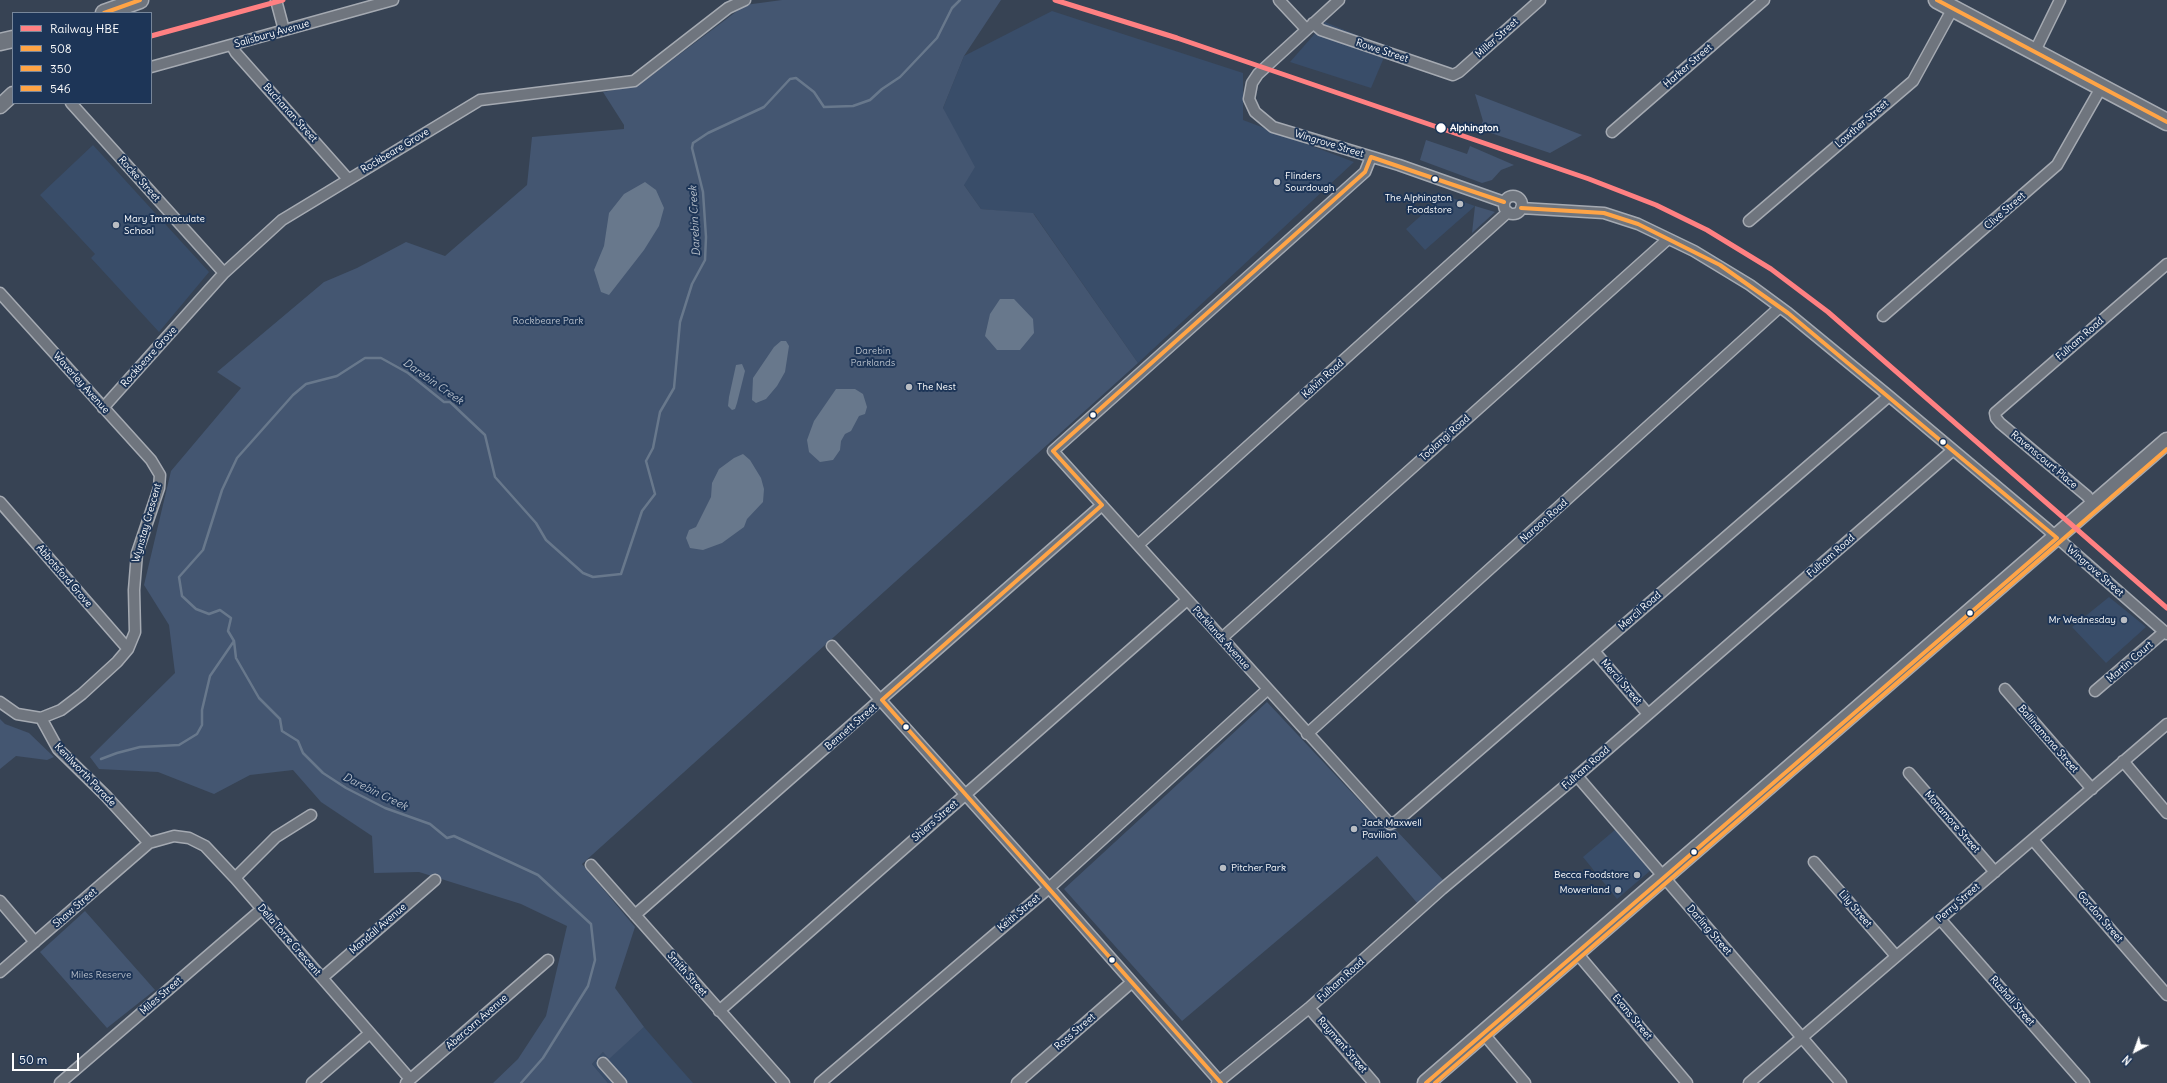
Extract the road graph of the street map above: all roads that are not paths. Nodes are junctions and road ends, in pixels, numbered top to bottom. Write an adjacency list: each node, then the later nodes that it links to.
1 (140, 0): 11 (main road)
2 (276, 0): 14 (street)
3 (393, 0): 14 (street, Salisbury Avenue)
4 (745, 0): 29 (street, Rockbeare Grove)
5 (1280, 0): 15 (street, Rowe Street)
6 (1339, 0): 15 (street)
7 (1540, 0): 21 (street, Miller Street)
8 (1764, 0): 27 (street, Harker Street)
9 (1937, 0): 12 (main road)
10 (2060, 0): 19 (street)
11 (119, 4): 13 (main road)
12 (1953, 8): 19 (main road); 33 (street, Lowther Street)
13 (106, 12)
14 (283, 26): 18 (street, Salisbury Avenue)
15 (1310, 26): 21 (street, Rowe Street); 28 (street, Wingrove Street)
16 (12, 39): 17 (main road)
17 (0, 42)
18 (232, 46): 20 (street, Salisbury Avenue); 29 (street, Buchanan Street)
19 (2035, 51): 22 (main road)
20 (152, 67)
21 (1453, 75)
22 (2102, 86): 26 (main road); 39 (street, Clive Street)
23 (12, 95): 25 (main road)
24 (71, 104): 36 (street, Rocke Street)
25 (0, 106)
26 (2167, 122)
27 (1612, 132)
28 (1371, 157): 30 (street, Wingrove Street); 47 (street, Parklands Avenue)
29 (348, 179): 36 (street, Rockbeare Grove)
30 (1504, 202): 31 (street); 32 (street)
31 (1521, 208): 32 (street); 34 (street, Wingrove Street)
32 (1508, 212): 50 (street, Kelvin Road)
33 (1749, 222)
34 (1668, 239): 38 (street, Wingrove Street); 53 (street, Toolangi Road)
35 (2167, 264): 42 (street, Fulham Road)
36 (224, 273): 41 (street, Rockbeare Grove)
37 (0, 293): 41 (street, Waverley Avenue)
38 (1780, 307): 40 (street, Wingrove Street); 65 (street, Naroon Road)
39 (1883, 316)
40 (1889, 396): 44 (street, Wingrove Street); 56 (street, Mercil Road)
41 (103, 408): 45 (street, Waverley Avenue)
42 (1995, 416): 48 (street, Ravenscourt Place)
43 (2167, 441): 48 (main road)
44 (1953, 450): 49 (street, Wingrove Street); 62 (street, Fulham Road)
45 (160, 475): 55 (street, Wynstay Crescent)
46 (0, 502): 55 (street, Abbotsford Grove)
47 (1102, 505): 50 (street, Parklands Avenue); 60 (street, Bennett Street)
48 (2093, 506): 49 (main road)
49 (2062, 533): 52 (street, Wingrove Street); 79 (main road)
50 (1138, 545): 51 (street, Parklands Avenue)
51 (1187, 600): 53 (street, Parklands Avenue); 70 (street, Shiers Street)
52 (2166, 633): 59 (street, Martin Court)
53 (1222, 638): 57 (street, Parklands Avenue)
54 (832, 646): 60 (street)
55 (128, 650): 63 (street, Wynstay Crescent)
56 (1594, 651): 62 (street, Mercil Street); 73 (street, Mercil Road)
57 (1268, 689): 65 (street, Parklands Avenue); 82 (street, Keith Street)
58 (2005, 689): 69 (street, Ballinamona Street)
59 (2095, 692)
60 (882, 700): 70 (street); 85 (street, Bennett Street)
61 (0, 702): 63 (street)
62 (1648, 714): 68 (street, Fulham Road)
63 (41, 718): 75 (street, Kenilworth Parade)
64 (2167, 724): 66 (street, Perry Street)
65 (1307, 734): 73 (street, Parklands Avenue)
66 (2123, 761): 69 (street, Perry Street); 71 (street)
67 (1909, 773): 78 (street, Monamore Street)
68 (1577, 776): 79 (street, Darling Street); 95 (street, Fulham Road)
69 (2092, 789): 74 (street, Perry Street)
70 (966, 794): 82 (street); 96 (street, Shiers Street)
71 (2167, 813)
72 (311, 815): 80 (street)
73 (1390, 824)
74 (2033, 840): 78 (street, Perry Street); 94 (street, Gordon Street)
75 (149, 844): 80 (street, Della Torre Crescent); 87 (street, Shaw Street)
76 (1814, 862): 89 (street, Lily Street)
77 (592, 865): 85 (street, Smith Street)
78 (1995, 872): 86 (street, Perry Street)
79 (1664, 876): 88 (main road); 99 (street, Darling Street)
80 (235, 878): 84 (street, Della Torre Crescent)
81 (435, 880): 92 (street, Mandall Avenue)
82 (1049, 888): 93 (street); 108 (street, Keith Street)
83 (0, 901): 87 (street)
84 (262, 909): 92 (street, Della Torre Crescent); 104 (street, Miles Street)
85 (635, 915): 96 (street, Smith Street)
86 (1940, 919): 89 (street, Perry Street); 116 (street, Rushall Street)
87 (35, 942): 91 (street, Shaw Street)
88 (1576, 952): 98 (main road); 113 (street, Evans Street)
89 (1896, 956): 99 (street, Perry Street)
90 (548, 960): 102 (street, Abercorn Avenue)
91 (0, 972)
92 (322, 978): 97 (street, Della Torre Crescent)
93 (1132, 982): 103 (street); 109 (street, Ross Street)
94 (2167, 995)
95 (1309, 1008): 103 (street, Fulham Road); 110 (street, Rayment Street)
96 (719, 1011): 107 (street, Smith Street)
97 (370, 1033): 102 (street, Della Torre Crescent); 105 (street)
98 (1483, 1033): 111 (main road); 112 (street)
99 (1801, 1037): 114 (street, Perry Street); 115 (street, Darling Street)
100 (603, 1063): 101 (street)
101 (610, 1079): 106 (street)
102 (408, 1081)
103 (1219, 1082)
104 (60, 1083)
105 (312, 1083)
106 (621, 1083)
107 (784, 1083)
108 (820, 1083)
109 (1017, 1083)
110 (1374, 1083)
111 (1426, 1083)
112 (1525, 1083)
113 (1687, 1083)
114 (1749, 1083)
115 (1841, 1083)
116 (2084, 1083)

